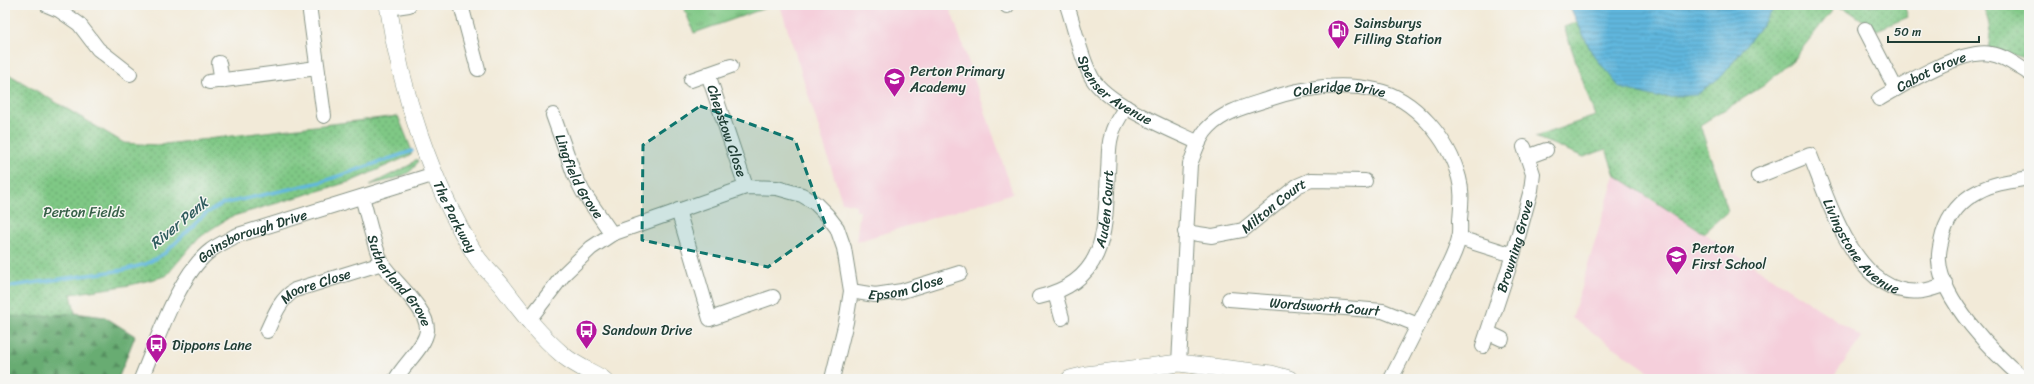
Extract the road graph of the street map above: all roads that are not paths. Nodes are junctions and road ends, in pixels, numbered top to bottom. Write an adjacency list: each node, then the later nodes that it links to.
1 (47, 5): 13 (street)
2 (309, 5): 10 (street)
3 (409, 5): 6 (street)
4 (461, 5): 11 (street)
5 (1067, 5): 18 (street, Spenser Avenue)
6 (388, 7): 23 (street, The Parkway)
7 (1865, 29): 16 (street)
8 (219, 63): 10 (street)
9 (731, 66): 14 (street, Chepstow Close)
10 (317, 68): 20 (street)
11 (478, 69)
12 (2029, 73): 16 (street, Cabot Grove)
13 (130, 74)
14 (708, 74): 15 (street, Chepstow Close); 27 (street, Chepstow Close)
15 (690, 80)
16 (1896, 89): 17 (street, Cabot Grove)
17 (1879, 99)
18 (1126, 107): 21 (street, Spenser Avenue); 38 (street, Auden Court)
19 (553, 115): 31 (street, Lingfield Grove)
20 (324, 116)
21 (1199, 143): 30 (street, Coleridge Drive); 32 (street, Coleridge Drive)
22 (1546, 150): 33 (street, Browning Grove)
23 (435, 174): 28 (street, Gainsborough Drive); 43 (street, The Parkway)
24 (1758, 176): 36 (street, Livingstone Avenue)
25 (2029, 178): 36 (street)
26 (1364, 181): 30 (street, Milton Court)
27 (746, 187): 29 (street); 37 (street)
28 (362, 197): 34 (street, Sutherland Grove); 48 (street, Gainsborough Drive)
29 (678, 210): 31 (street); 39 (street)
30 (1185, 232): 47 (street, Coleridge Drive)
31 (612, 234): 43 (street)
32 (1459, 238): 33 (street); 44 (street, Coleridge Drive)
33 (1513, 255): 46 (street, Browning Grove)
34 (382, 263): 45 (street, Moore Close); 49 (street, Sutherland Grove)
35 (960, 273): 37 (street, Epsom Close)
36 (1946, 284): 55 (street)
37 (851, 291): 51 (street)
38 (1055, 293): 40 (street, Auden Court); 42 (street)
39 (774, 297)
40 (1039, 297)
41 (1229, 299): 44 (street, Wordsworth Court)
42 (1062, 318)
43 (528, 321): 50 (street, The Parkway)
44 (1418, 325): 54 (street, Coleridge Drive)
45 (267, 331)
46 (1502, 339)
47 (1179, 363): 52 (street); 53 (street)
48 (141, 379)
49 (396, 379)
50 (603, 379)
51 (832, 379)
52 (1070, 379)
53 (1289, 379)
54 (1391, 379)
55 (2024, 379)

